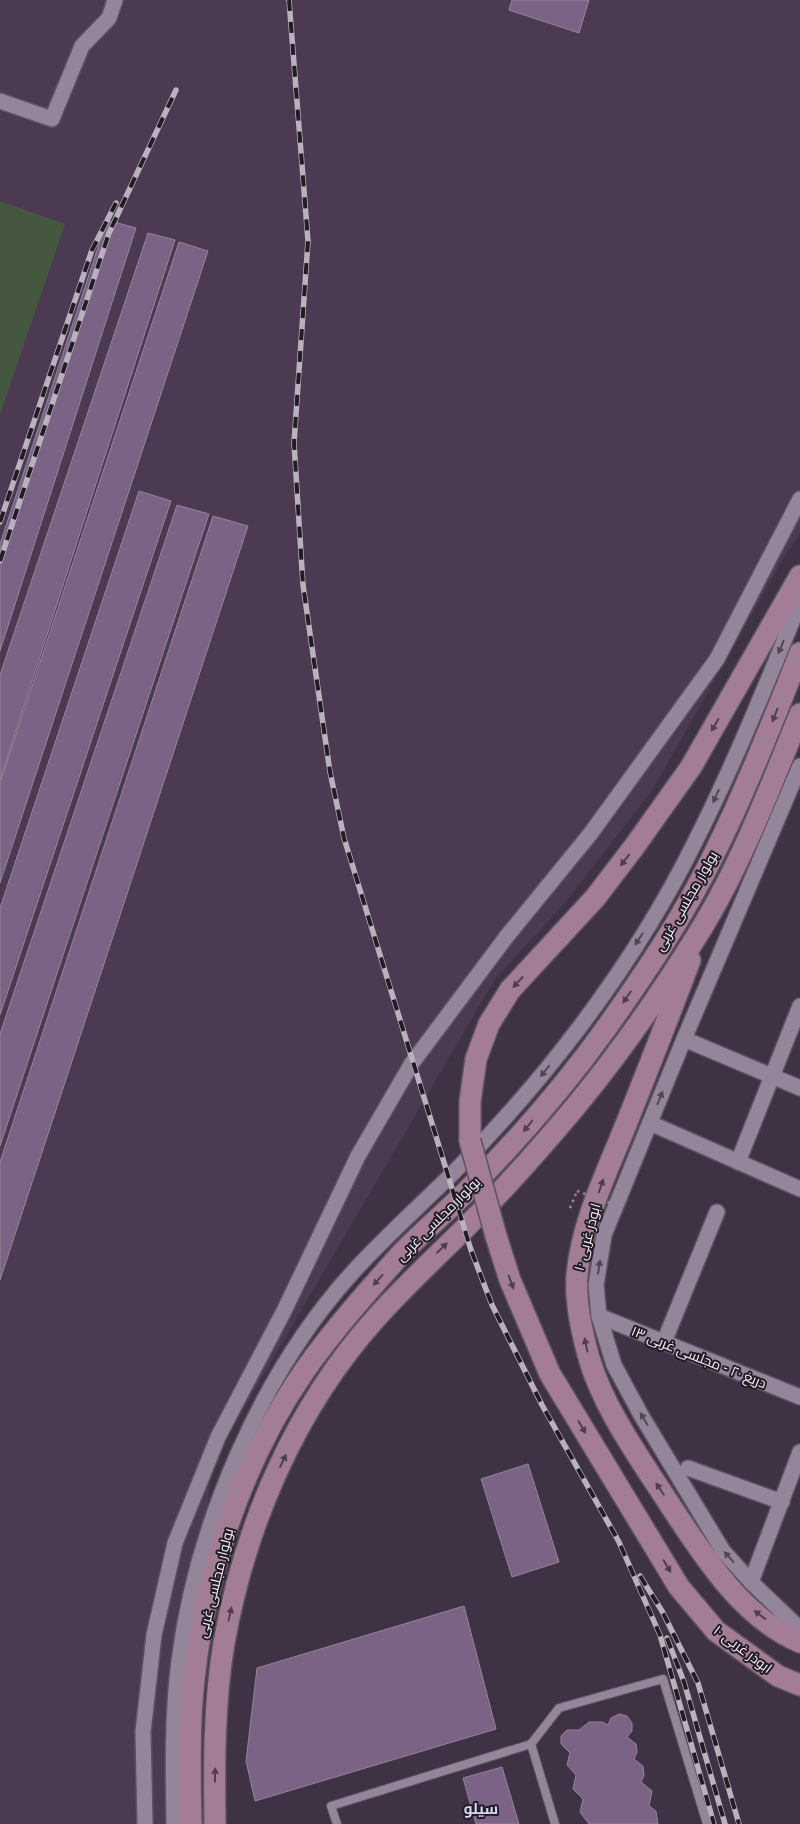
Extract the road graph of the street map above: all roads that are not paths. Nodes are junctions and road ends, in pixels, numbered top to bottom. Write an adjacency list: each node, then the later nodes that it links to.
1 (115, 0): 2 (street)
2 (0, 101)
3 (800, 500): 31 (street)
4 (800, 576): 29 (main road, ابوذر غربی ۱۰, one-way to 29, bridge)
5 (800, 602): 32 (street, one-way to 32)
6 (800, 638): 8 (main road)
7 (800, 653): 8 (main road, بولوار مجلسی غربی)
8 (784, 692): 33 (main road, بولوار مجلسی غربی, one-way to 33)
9 (800, 714): 11 (main road, بولوار مجلسی غربی)
10 (799, 769): 13 (street)
11 (704, 924): 28 (main road, ابوذر غربی ۱۰, one-way to 11); 34 (main road, بولوار مجلسی غربی, one-way to 11)
12 (800, 1006): 14 (street)
13 (684, 1039): 14 (street); 16 (street, one-way to 13)
14 (772, 1076): 15 (street); 17 (street)
15 (800, 1088)
16 (650, 1123): 17 (street); 20 (street, one-way to 16)
17 (738, 1162): 18 (street)
18 (800, 1189)
19 (717, 1212): 21 (street)
20 (599, 1316): 21 (street, دریغ ۲۰ - مجلسی غربی ۱۳); 26 (street, one-way to 20)
21 (664, 1342): 22 (street, دریغ ۲۰ - مجلسی غربی ۱۳)
22 (800, 1397)
23 (800, 1452): 25 (street)
24 (688, 1468): 25 (street)
25 (782, 1502): 26 (street)
26 (751, 1582): 27 (street)
27 (800, 1630)
28 (800, 1642)
29 (800, 1685)
30 (531, 1744): 35 (lane); 36 (lane); 37 (lane)
31 (145, 1824)
32 (174, 1824)
33 (191, 1824)
34 (216, 1824)
35 (337, 1824)
36 (555, 1824)
37 (707, 1824)

